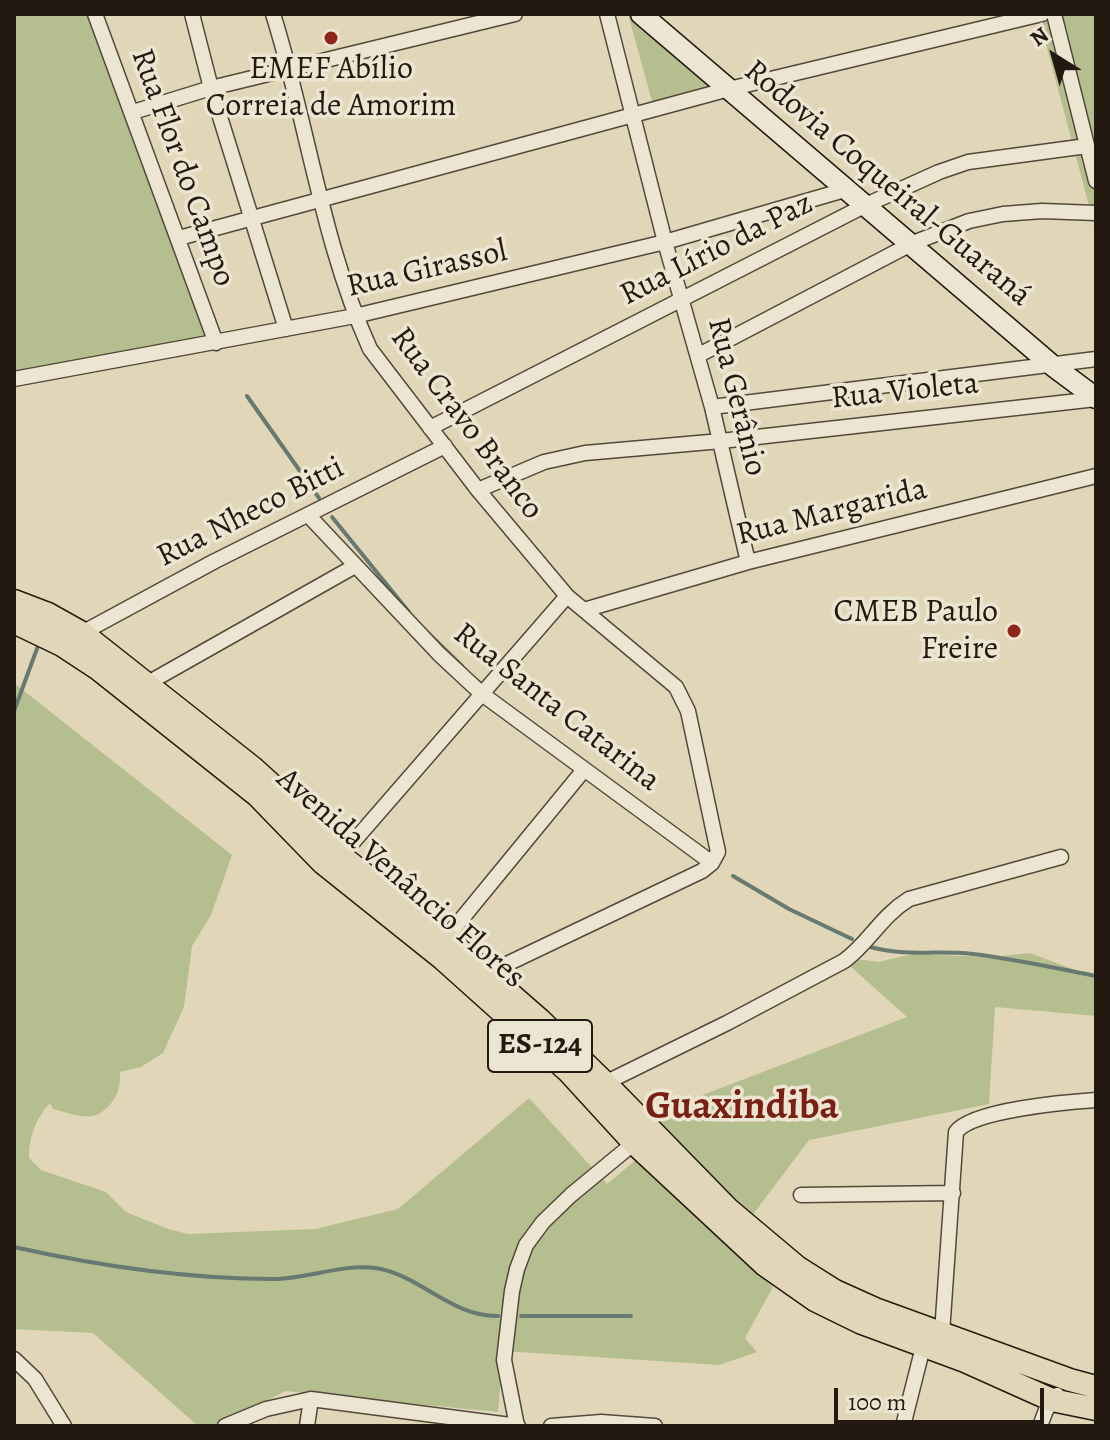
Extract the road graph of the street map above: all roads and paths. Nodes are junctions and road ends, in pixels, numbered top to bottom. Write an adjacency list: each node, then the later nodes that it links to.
1 (95, 14): 12 (street, Rua Flor do Campo)
2 (192, 14): 10 (street)
3 (273, 14): 9 (street, Rua Cravo Branco)
4 (515, 14): 9 (street)
5 (607, 14): 13 (street, Rua Gerânio)
6 (641, 14): 11 (street, Rodovia Coqueiral-Guaraná)
7 (1042, 14): 11 (street)
8 (1054, 14): 14 (street)
9 (290, 68): 10 (street); 17 (street, Rua Cravo Branco)
10 (211, 88): 12 (street); 20 (street)
11 (729, 89): 13 (street); 16 (street, Rodovia Coqueiral-Guaraná)
12 (133, 112): 21 (street, Rua Flor do Campo)
13 (634, 114): 17 (street); 22 (street, Rua Gerânio)
14 (1087, 146): 15 (street); 18 (street, Rua Lírio da Paz)
15 (1096, 181)
16 (848, 189): 18 (street, Rodovia Coqueiral-Guaraná); 22 (street, Rua Girassol)
17 (321, 200): 20 (street); 25 (street, Rua Cravo Branco)
18 (866, 205): 23 (street, Rodovia Coqueiral-Guaraná); 24 (street, Rua Lírio da Paz)
19 (1096, 213): 23 (street)
20 (253, 220): 21 (street); 26 (street)
21 (179, 238): 27 (street, Rua Flor do Campo)
22 (665, 242): 24 (street, Rua Gerânio); 25 (street, Rua Girassol)
23 (913, 243): 28 (street); 30 (street, Rodovia Coqueiral-Guaraná)
24 (682, 300): 28 (street, Rua Gerânio); 34 (street, Rua Lírio da Paz)
25 (355, 316): 26 (street, Rua Girassol); 34 (street, Rua Cravo Branco)
26 (286, 329): 27 (street, Rua Girassol)
27 (216, 343): 31 (street, Rua Girassol)
28 (699, 355): 33 (street, Rua Gerânio)
29 (1096, 359): 30 (street, Rua Violeta)
30 (1053, 366): 32 (street, Rodovia Coqueiral-Guaraná); 33 (street, Rua Violeta)
31 (14, 379)
32 (1096, 398): 35 (street, Rua Violeta)
33 (712, 407): 35 (street, Rua Gerânio)
34 (430, 428): 36 (street, Rua Cravo Branco)
35 (721, 441): 38 (street, Rua Violeta); 40 (street, Rua Gerânio)
36 (445, 446): 38 (street, Rua Cravo Branco); 39 (street, Rua Nheco Bitti)
37 (1096, 476): 40 (street, Rua Margarida)
38 (478, 490): 42 (street, Rua Cravo Branco)
39 (309, 516): 41 (street, Rua Santa Catarina); 46 (street, Rua Nheco Bitti)
40 (748, 562): 44 (street, Rua Margarida)
41 (355, 566): 47 (street); 48 (street, Rua Santa Catarina)
42 (567, 596): 44 (street, Rua Cravo Branco); 48 (street)
43 (14, 601): 46 (main road, Avenida Venâncio Flores / ES-124)
44 (584, 610): 52 (street, Rua Cravo Branco)
45 (14, 622): 57 (main road, Avenida Venâncio Flores / ES-124)
46 (82, 633): 47 (main road, Avenida Venâncio Flores / ES-124)
47 (148, 683): 50 (main road, Avenida Venâncio Flores / ES-124)
48 (482, 694): 49 (street, Rua Santa Catarina); 50 (street)
49 (583, 771): 52 (street, Rua Santa Catarina); 53 (street)
50 (341, 856): 53 (main road, Avenida Venâncio Flores / ES-124)
51 (1061, 857): 55 (street)
52 (712, 863): 54 (street)
53 (446, 938): 54 (main road, Avenida Venâncio Flores / ES-124)
54 (488, 973): 55 (main road, Avenida Venâncio Flores / ES-124)
55 (605, 1083): 60 (main road, Avenida Venâncio Flores / ES-124)
56 (1096, 1100): 58 (street)
57 (634, 1143): 61 (main road, Avenida Venâncio Flores / ES-124); 71 (street)
58 (953, 1193): 59 (street); 60 (street)
59 (801, 1195)
60 (942, 1333): 63 (main road, Avenida Venâncio Flores / ES-124)
61 (923, 1347): 66 (main road, Avenida Venâncio Flores / ES-124); 74 (street)
62 (14, 1359): 68 (street)
63 (1070, 1380): 64 (main road, Avenida Venâncio Flores / ES-124); 66 (street)
64 (1096, 1387)
65 (311, 1399): 69 (street); 70 (street); 71 (street)
66 (1052, 1400): 67 (main road, Avenida Venâncio Flores / ES-124); 75 (street)
67 (1096, 1409)
68 (64, 1426)
69 (225, 1426)
70 (307, 1426)
71 (518, 1426)
72 (551, 1426): 73 (street)
73 (655, 1426)
74 (903, 1426)
75 (1040, 1426)

